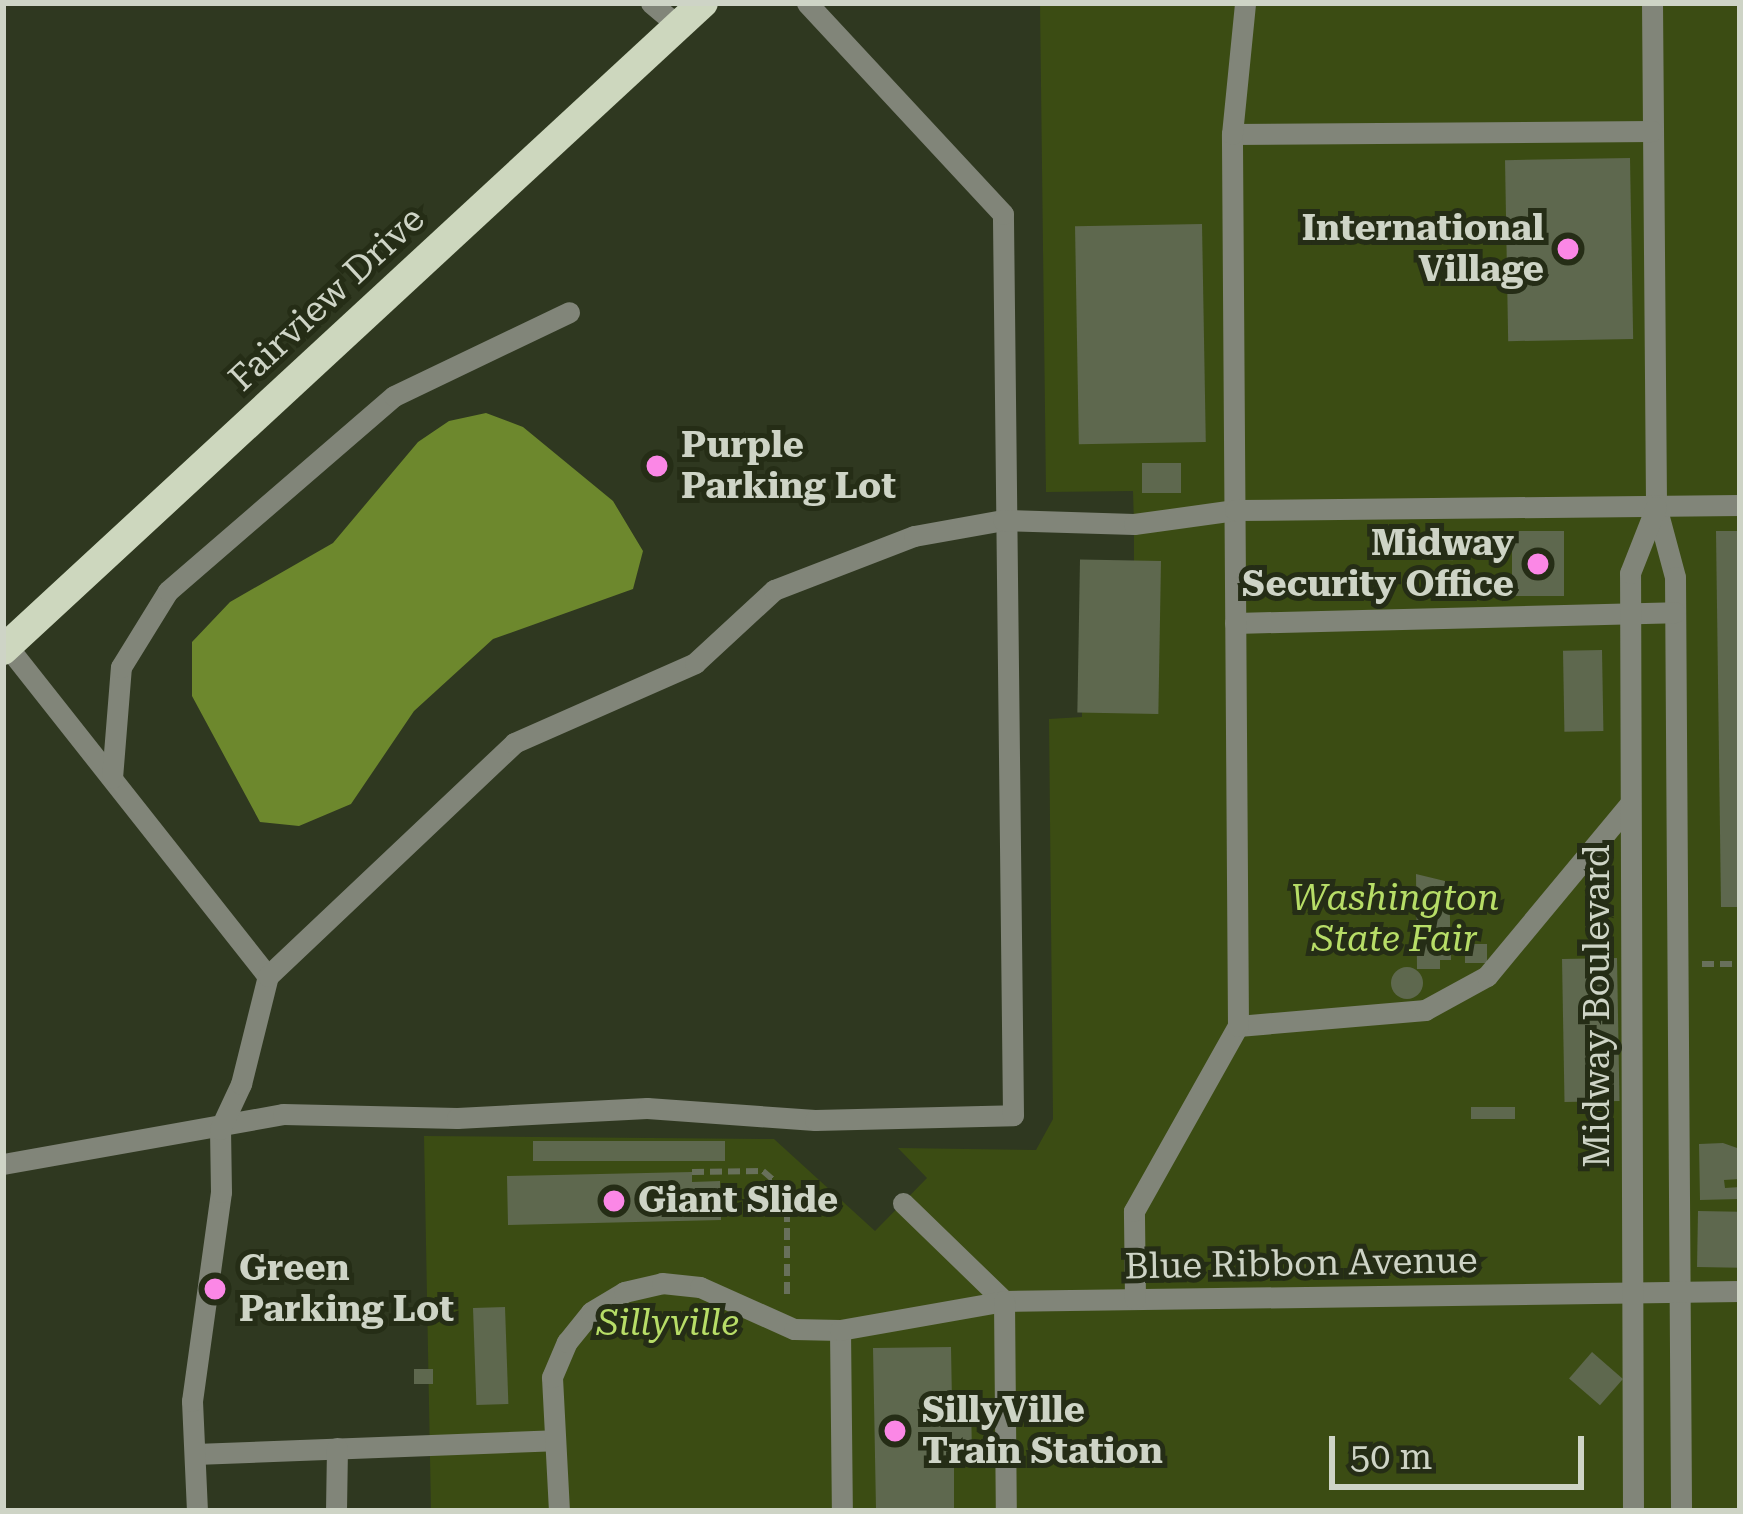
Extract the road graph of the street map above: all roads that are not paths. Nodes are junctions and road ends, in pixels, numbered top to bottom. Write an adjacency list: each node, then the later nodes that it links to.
1 (651, 3): 6 (street)
2 (703, 3): 6 (main road, Fairview Drive)
3 (807, 3): 13 (street)
4 (1245, 3): 8 (street)
5 (1652, 3): 7 (street, Midway Boulevard)
6 (679, 26): 17 (main road, Fairview Drive)
7 (1652, 131): 8 (street); 11 (street, Midway Boulevard)
8 (1232, 134): 12 (street)
9 (569, 312): 18 (street)
10 (1740, 505): 11 (street)
11 (1656, 506): 12 (street); 14 (street, Midway Boulevard); 15 (street, Midway Boulevard)
12 (1234, 509): 13 (street); 16 (street)
13 (1003, 520): 20 (street); 22 (street)
14 (1675, 612): 15 (street); 26 (street, Midway Boulevard)
15 (1630, 614): 16 (street); 19 (street, Midway Boulevard)
16 (1235, 623): 21 (street)
17 (5, 648): 18 (street)
18 (112, 778): 20 (street)
19 (1630, 804): 21 (street); 27 (street, Midway Boulevard)
20 (268, 976): 22 (street)
21 (1238, 1026): 28 (street)
22 (220, 1129): 23 (street); 33 (street)
23 (3, 1164)
24 (903, 1203): 29 (street)
25 (1740, 1291): 26 (street, Blue Ribbon Avenue)
26 (1679, 1292): 27 (street, Blue Ribbon Avenue); 40 (street, Midway Boulevard)
27 (1632, 1293): 28 (street, Blue Ribbon Avenue); 39 (street, Midway Boulevard)
28 (1136, 1299): 29 (street, Blue Ribbon Avenue)
29 (1004, 1301): 30 (street, Blue Ribbon Avenue); 38 (street)
30 (840, 1330): 31 (street, Blue Ribbon Avenue); 37 (street)
31 (554, 1440): 32 (street); 36 (street)
32 (337, 1448): 33 (street); 35 (street)
33 (195, 1454): 34 (street)
34 (197, 1511)
35 (336, 1511)
36 (559, 1511)
37 (842, 1511)
38 (1006, 1511)
39 (1633, 1511)
40 (1681, 1511)

